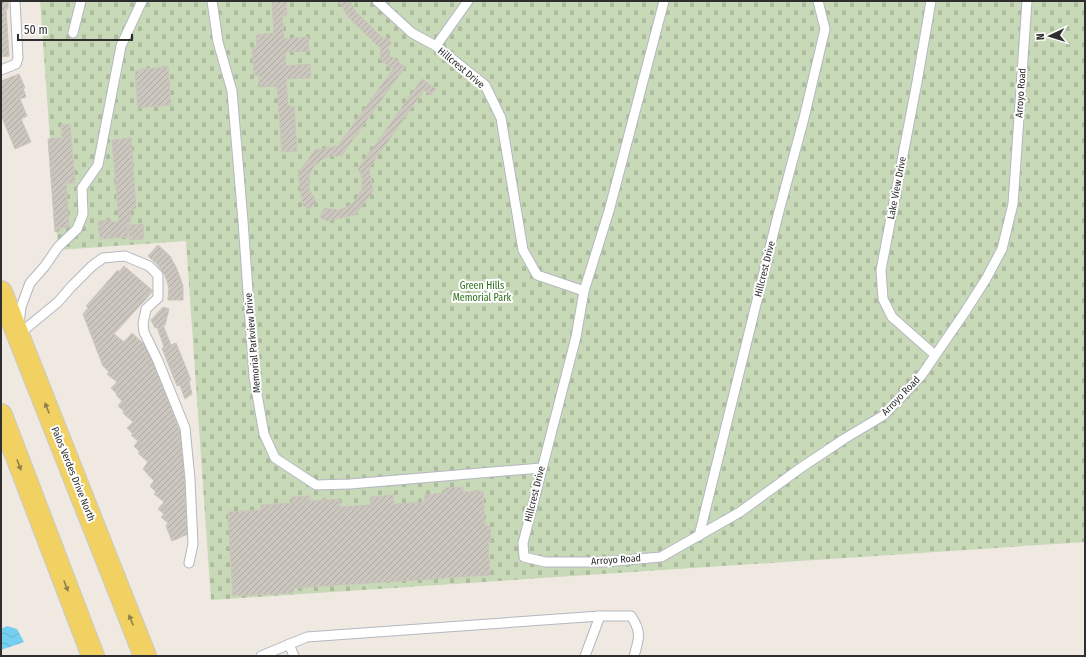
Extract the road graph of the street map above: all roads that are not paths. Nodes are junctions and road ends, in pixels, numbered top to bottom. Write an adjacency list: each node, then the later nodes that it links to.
1 (15, 1): 13 (lane)
2 (81, 1): 11 (lane)
3 (142, 1): 16 (lane)
4 (212, 1): 20 (lane, Memorial Parkview Drive)
5 (377, 1): 12 (lane, Hillcrest Drive)
6 (468, 1): 12 (lane)
7 (664, 1): 14 (lane, Hillcrest Drive)
8 (818, 1): 21 (lane, Hillcrest Drive)
9 (931, 1): 17 (lane, Lake View Drive)
10 (1027, 1): 17 (lane, Arroyo Road)
11 (73, 33)
12 (436, 46): 14 (lane, Hillcrest Drive)
13 (1, 70)
14 (584, 291): 20 (lane, Hillcrest Drive)
15 (1, 292): 16 (main road, Palos Verdes Drive North)
16 (10, 332): 23 (lane); 27 (main road, Palos Verdes Drive North, one-way to 16)
17 (936, 355): 21 (lane, Arroyo Road)
18 (1, 415): 19 (main road)
19 (5, 441): 26 (main road, one-way to 26)
20 (541, 468): 22 (lane, Hillcrest Drive)
21 (699, 536): 22 (lane, Arroyo Road)
22 (524, 556)
23 (189, 563)
24 (600, 616): 25 (lane); 30 (lane); 31 (lane)
25 (289, 644): 28 (lane); 29 (lane)
26 (95, 653)
27 (145, 656)
28 (261, 656)
29 (294, 656)
30 (585, 656)
31 (634, 656)

